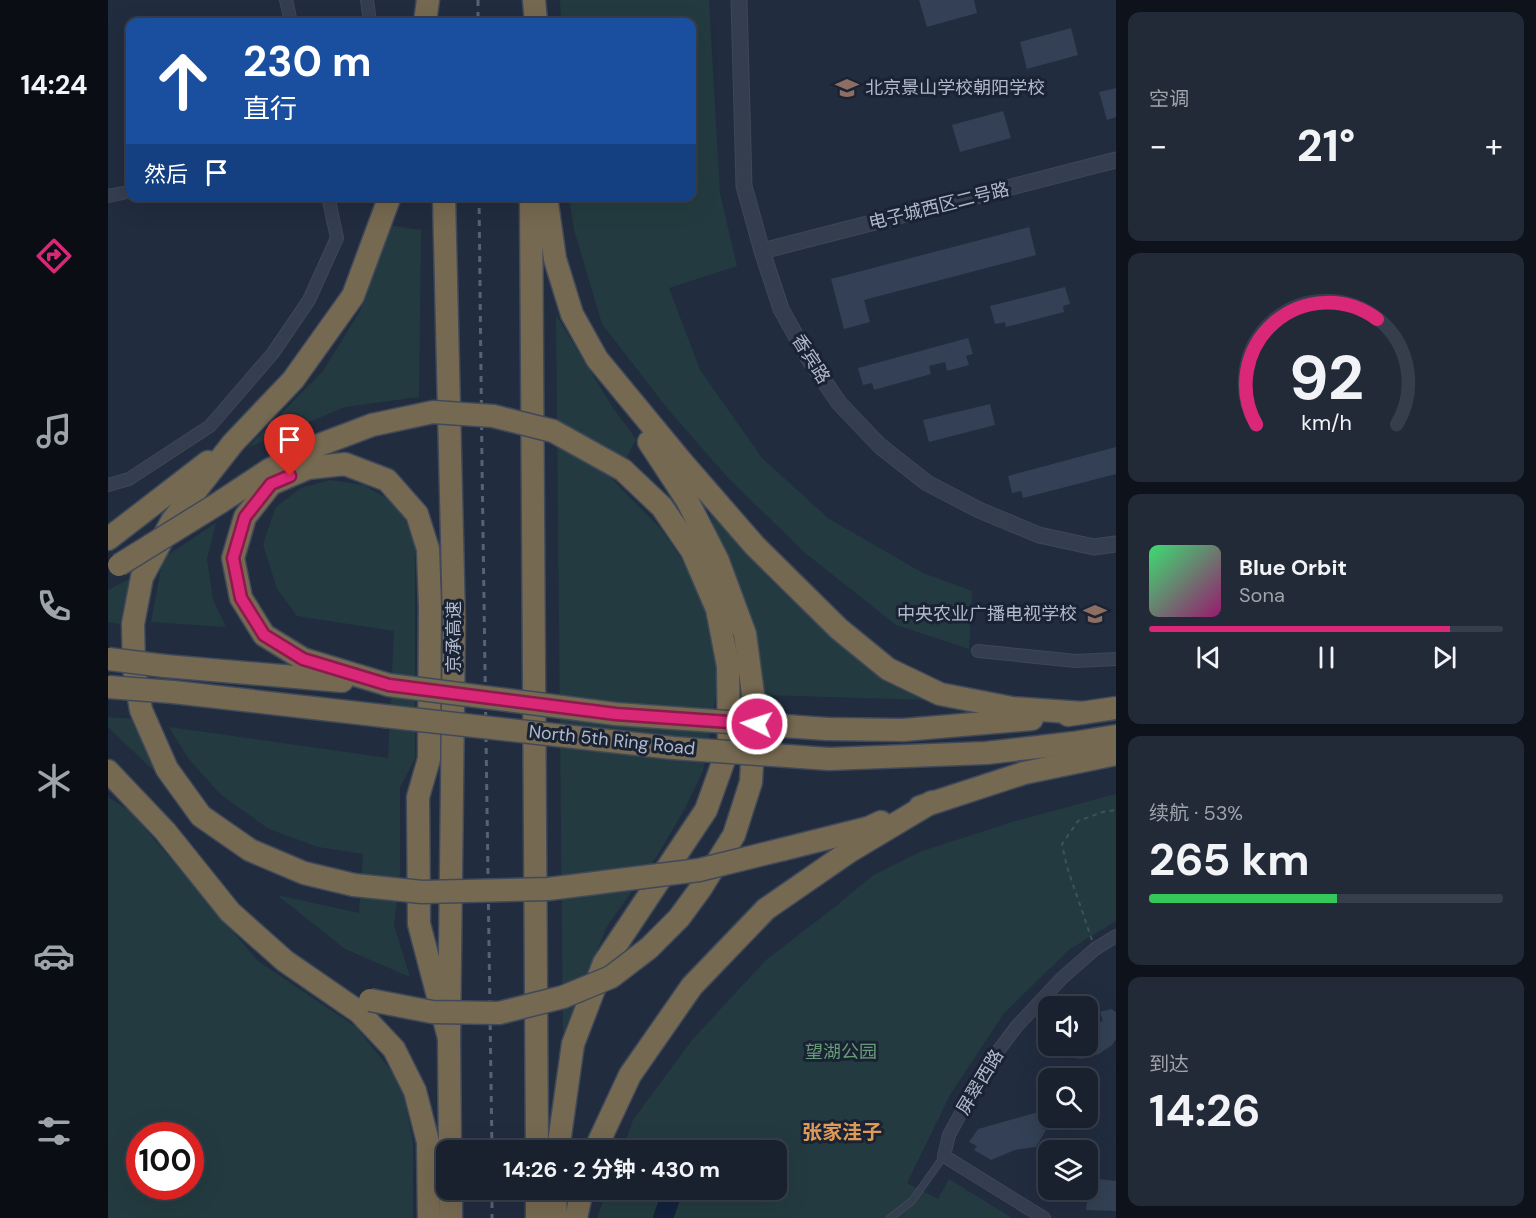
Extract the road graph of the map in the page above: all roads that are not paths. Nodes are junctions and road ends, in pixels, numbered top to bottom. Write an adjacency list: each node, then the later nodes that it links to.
1 (286, 0): 8 (street)
2 (367, 0): 9 (street)
3 (428, 0): 10 (highway)
4 (440, 0): 11 (highway)
5 (530, 0): 12 (highway)
6 (534, 0): 13 (highway)
7 (739, 0): 22 (street, 香宾路)
8 (290, 18)
9 (369, 18)
10 (426, 18)
11 (440, 18)
12 (530, 18)
13 (536, 18)
14 (1116, 160): 22 (street, 电子城西区二号路)
15 (123, 193): 16 (street)
16 (108, 196)
17 (329, 201): 25 (street)
18 (388, 201): 24 (highway)
19 (444, 201): 42 (highway, 京承高速)
20 (531, 201): 44 (highway)
21 (547, 201): 23 (highway)
22 (762, 251): 27 (street, 香宾路)
23 (597, 359): 35 (highway); 41 (highway, bridge)
24 (233, 443): 26 (highway); 39 (highway, bridge)
25 (108, 485)
26 (108, 539)
27 (1116, 544)
28 (113, 568): 45 (highway, bridge)
29 (978, 651): 31 (street)
30 (108, 659): 32 (highway, North 5th Ring Road, bridge)
31 (1116, 659)
32 (389, 685): 35 (highway, North 5th Ring Road, bridge); 42 (highway)
33 (108, 687): 36 (highway, North 5th Ring Road, bridge)
34 (1116, 708): 35 (highway, North 5th Ring Road)
35 (1083, 713)
36 (1116, 736)
37 (1116, 754): 39 (highway)
38 (108, 771): 41 (highway)
39 (932, 802): 46 (highway)
40 (1116, 936): 47 (street, 屏翠西路)
41 (285, 961): 52 (highway)
42 (449, 1038): 43 (highway, 京承高速)
43 (450, 1140)
44 (537, 1140)
45 (559, 1140)
46 (600, 1140)
47 (944, 1156): 57 (lane); 58 (street)
48 (451, 1200): 53 (highway)
49 (537, 1200): 54 (highway)
50 (556, 1200): 55 (highway)
51 (580, 1200): 56 (highway)
52 (429, 1218)
53 (451, 1218)
54 (537, 1218)
55 (555, 1218)
56 (576, 1218)
57 (890, 1218)
58 (1044, 1218)

